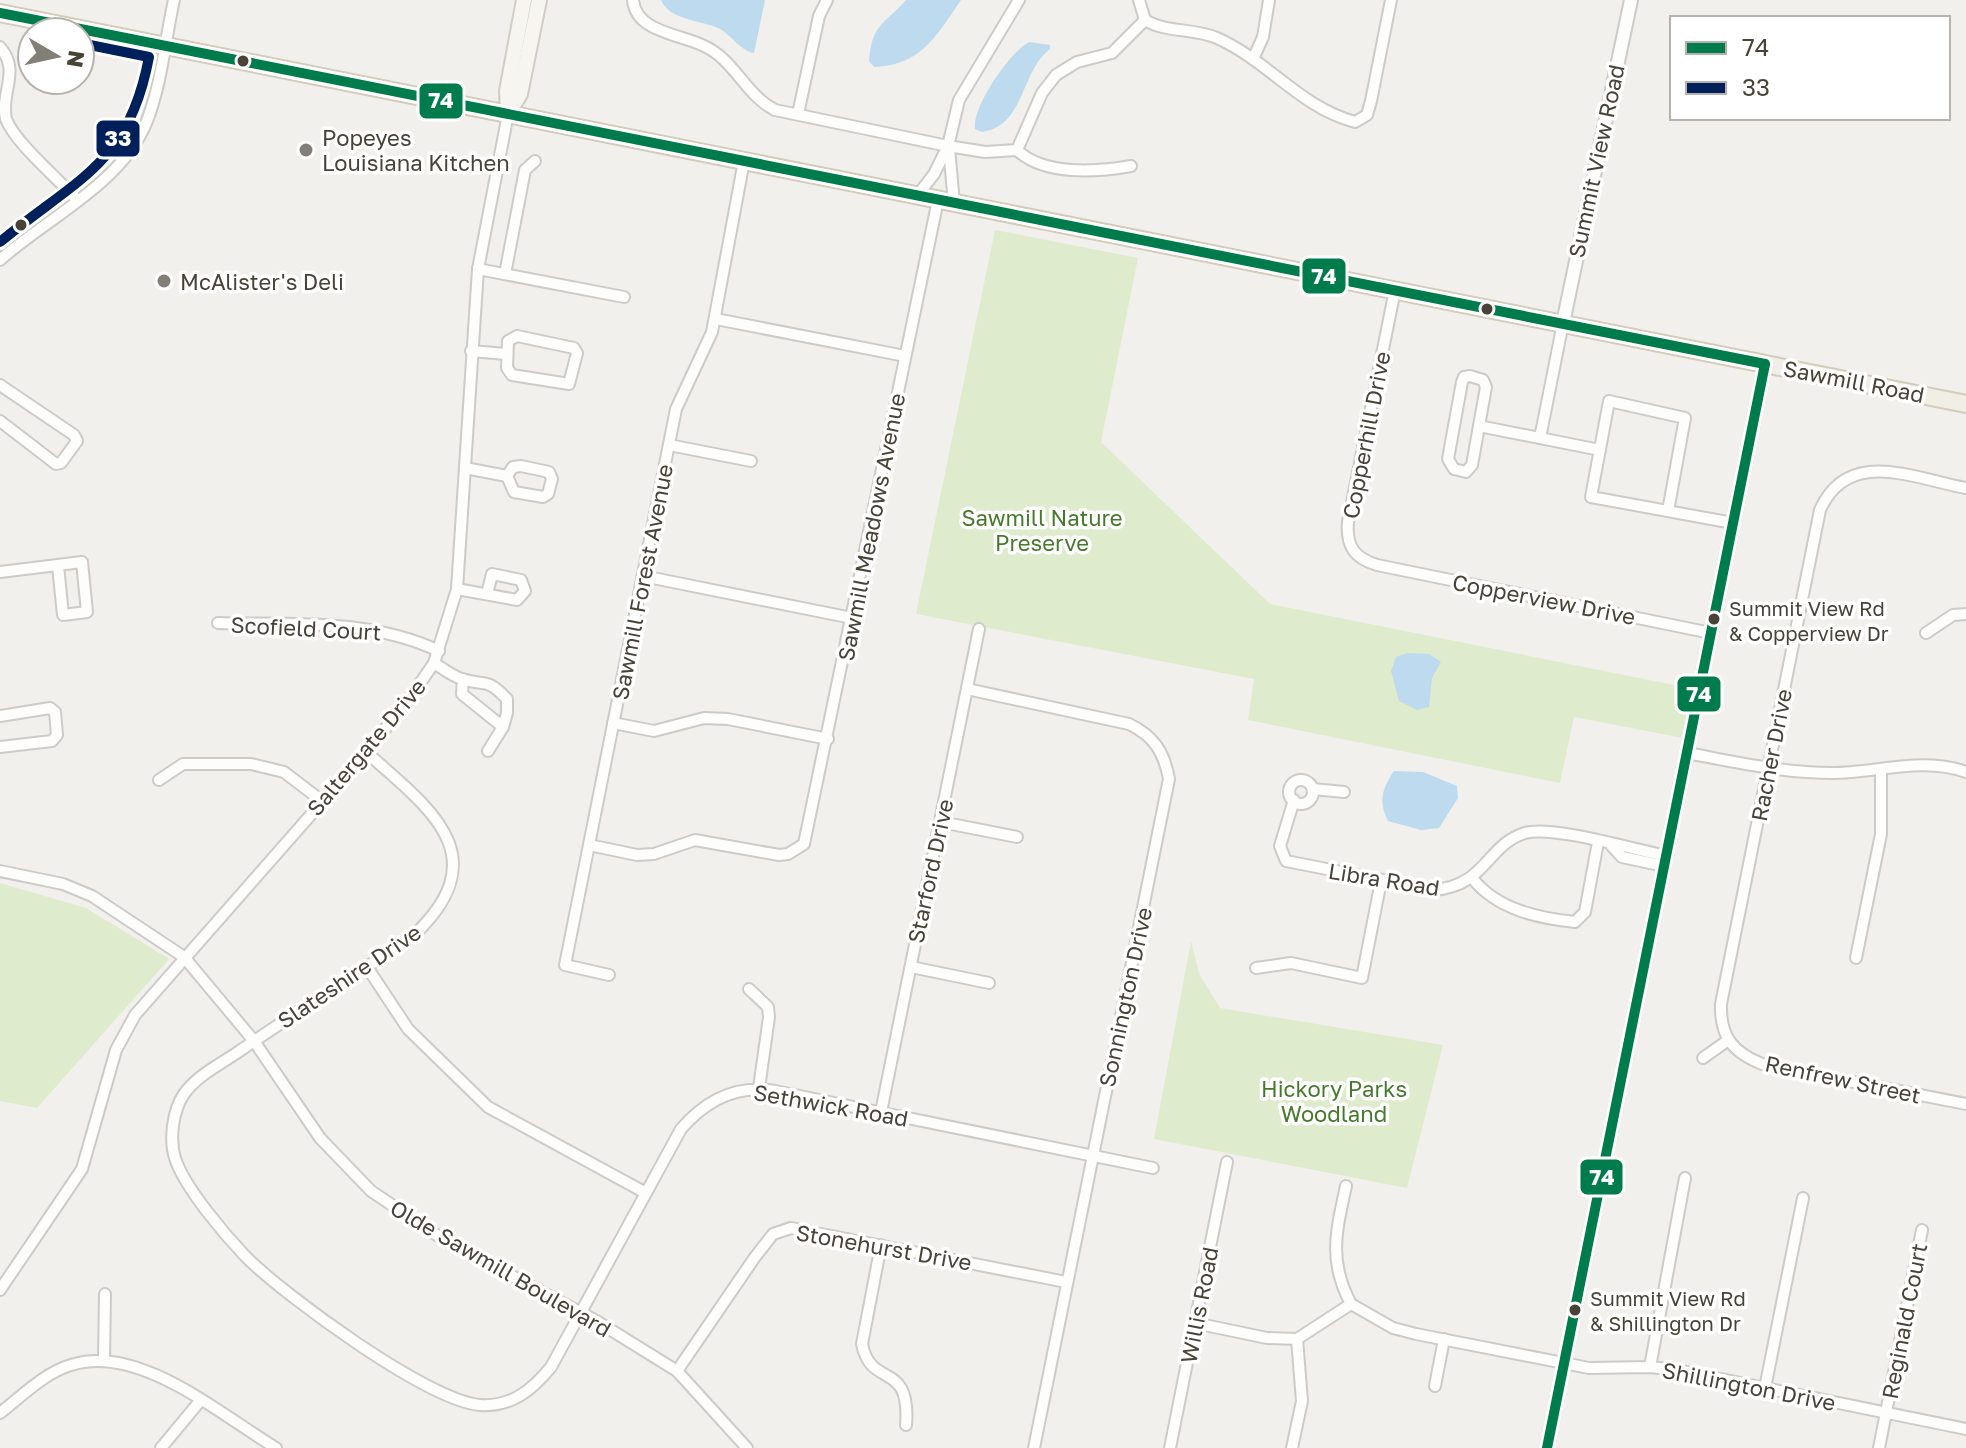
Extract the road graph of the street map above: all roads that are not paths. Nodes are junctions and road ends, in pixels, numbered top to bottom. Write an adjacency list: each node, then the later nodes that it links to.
1 (174, 0): 13 (street)
2 (524, 0): 16 (main road)
3 (539, 0): 16 (main road)
4 (633, 0): 17 (street)
5 (827, 0): 17 (street)
6 (1019, 0): 18 (street)
7 (1139, 0): 12 (street)
8 (1269, 0): 15 (street)
9 (1391, 0): 15 (street)
10 (1631, 0): 32 (street, Summit View Road)
11 (0, 13): 13 (main road, Sawmill Road)
12 (1145, 20): 15 (street); 19 (street)
13 (165, 46): 16 (main road, Sawmill Road); 24 (street)
14 (0, 47): 24 (street)
15 (1253, 59)
16 (508, 114): 21 (main road, Sawmill Road); 27 (street, Saltergate Drive)
17 (798, 114): 18 (street)
18 (948, 146): 19 (street); 23 (street); 25 (street, Sawmill Meadows Avenue)
19 (1017, 150): 22 (street)
20 (535, 161): 28 (street)
21 (744, 161): 23 (main road, Sawmill Road); 31 (street, Sawmill Forest Avenue)
22 (1131, 166)
23 (917, 196): 25 (main road, Sawmill Road)
24 (77, 200): 26 (street)
25 (946, 201): 29 (main road, Sawmill Road); 35 (street, Sawmill Meadows Avenue)
26 (0, 260)
27 (478, 269): 28 (street); 33 (street, Saltergate Drive)
28 (505, 274): 30 (street)
29 (1395, 290): 32 (main road, Sawmill Road); 50 (street, Copperhill Drive)
30 (624, 297)
31 (716, 319): 35 (street); 42 (street, Sawmill Forest Avenue)
32 (1563, 323): 36 (main road, Sawmill Road); 41 (street)
33 (471, 351): 34 (street); 45 (street, Saltergate Drive)
34 (506, 354): 34 (street)
35 (905, 356): 57 (street, Sawmill Meadows Avenue)
36 (1765, 364): 38 (main road, Sawmill Road); 49 (street)
37 (0, 385): 39 (street)
38 (1966, 404)
39 (0, 421)
40 (1479, 426): 40 (street); 41 (street)
41 (1540, 438): 43 (street)
42 (669, 445): 44 (street); 53 (street, Sawmill Forest Avenue)
43 (1600, 450): 48 (street); 48 (street)
44 (751, 461)
45 (465, 468): 46 (street); 54 (street, Saltergate Drive)
46 (507, 476): 46 (street)
47 (1966, 488): 74 (street, Racher Drive)
48 (1668, 511): 49 (street)
49 (1733, 523): 60 (street)
50 (1377, 565): 60 (street, Copperview Drive)
51 (58, 566): 51 (street); 52 (street)
52 (0, 572)
53 (643, 576): 57 (street); 67 (street, Sawmill Forest Avenue)
54 (457, 589): 55 (street); 62 (street, Saltergate Drive)
55 (487, 594)
56 (1966, 614): 61 (street)
57 (852, 618): 69 (street, Sawmill Meadows Avenue)
58 (218, 623): 62 (street, Scofield Court)
59 (979, 629): 65 (street, Starford Drive)
60 (1711, 633): 73 (street)
61 (1926, 633)
62 (439, 651): 63 (street, Saltergate Drive)
63 (434, 663): 64 (street); 72 (street, Saltergate Drive)
64 (463, 679): 68 (street); 68 (street)
65 (967, 689): 82 (street, Starford Drive); 104 (street, Sonnington Drive)
66 (0, 716): 70 (street)
67 (613, 723): 69 (street); 85 (street, Sawmill Forest Avenue)
68 (503, 727): 71 (street)
69 (828, 739): 85 (street, Sawmill Meadows Avenue)
70 (0, 747)
71 (488, 751)
72 (366, 752): 81 (street, Saltergate Drive); 92 (street, Slateshire Drive)
73 (1687, 753): 74 (street); 86 (street)
74 (1769, 768): 75 (street); 99 (street, Racher Drive)
75 (1881, 770): 76 (street); 91 (street)
76 (1966, 772)
77 (159, 780): 81 (street)
78 (1313, 789): 79 (street); 80 (street); 80 (street)
79 (1344, 792)
80 (1294, 800): 89 (street, Libra Road)
81 (322, 801): 90 (street, Saltergate Drive)
82 (941, 822): 83 (street); 93 (street, Starford Drive)
83 (1017, 837)
84 (1598, 842): 86 (street, Libra Road); 88 (street, Libra Road); 88 (street)
85 (589, 845): 95 (street, Sawmill Forest Avenue)
86 (1665, 861): 122 (street)
87 (0, 871): 90 (street, Olde Sawmill Boulevard)
88 (1473, 879): 89 (street, Libra Road)
89 (1381, 881): 94 (street)
90 (184, 957): 98 (street, Olde Sawmill Boulevard); 114 (street, Saltergate Drive)
91 (1856, 958)
92 (367, 967): 98 (street, Slateshire Drive); 109 (street)
93 (911, 967): 96 (street); 103 (street, Starford Drive)
94 (1256, 968)
95 (609, 975)
96 (989, 983)
97 (749, 989): 101 (street)
98 (254, 1041): 117 (street, Olde Sawmill Boulevard); 117 (street, Slateshire Drive)
99 (1727, 1041): 100 (street); 102 (street, Renfrew Street)
100 (1703, 1058)
101 (759, 1088): 103 (street, Sethwick Road); 109 (street, Sethwick Road)
102 (1966, 1104)
103 (881, 1112): 104 (street, Sethwick Road)
104 (1093, 1156): 106 (street, Sethwick Road); 113 (street, Sonnington Drive)
105 (1227, 1162): 118 (street, Willis Road)
106 (1153, 1168)
107 (1685, 1178): 123 (street)
108 (1346, 1186): 116 (street)
109 (644, 1192): 117 (street, Sethwick Road)
110 (1803, 1198): 126 (street)
111 (1922, 1230): 129 (street, Reginald Court)
112 (881, 1245): 113 (street, Stonehurst Drive); 124 (street, Stonehurst Drive); 130 (street)
113 (1066, 1282): 135 (street, Sonnington Drive)
114 (0, 1290)
115 (105, 1294): 121 (street)
116 (1351, 1304): 119 (street); 120 (street, Shillington Drive)
117 (580, 1314): 124 (street, Olde Sawmill Boulevard)
118 (1195, 1323): 119 (street); 136 (street, Willis Road)
119 (1297, 1339): 137 (street)
120 (1444, 1339): 122 (street, Shillington Drive); 125 (street)
121 (104, 1359): 127 (street); 128 (street)
122 (1564, 1363): 123 (street, Shillington Drive); 138 (street)
123 (1650, 1367): 126 (street, Shillington Drive)
124 (677, 1371): 134 (street, Olde Sawmill Boulevard)
125 (1435, 1386)
126 (1765, 1388): 129 (street, Shillington Drive)
127 (200, 1401): 132 (street); 133 (street)
128 (0, 1413)
129 (1886, 1413): 131 (street, Shillington Drive); 139 (street, Reginald Court)
130 (906, 1425)
131 (1966, 1429)
132 (161, 1448)
133 (276, 1448)
134 (747, 1448)
135 (1034, 1448)
136 (1170, 1448)
137 (1292, 1448)
138 (1547, 1448)
139 (1879, 1448)

